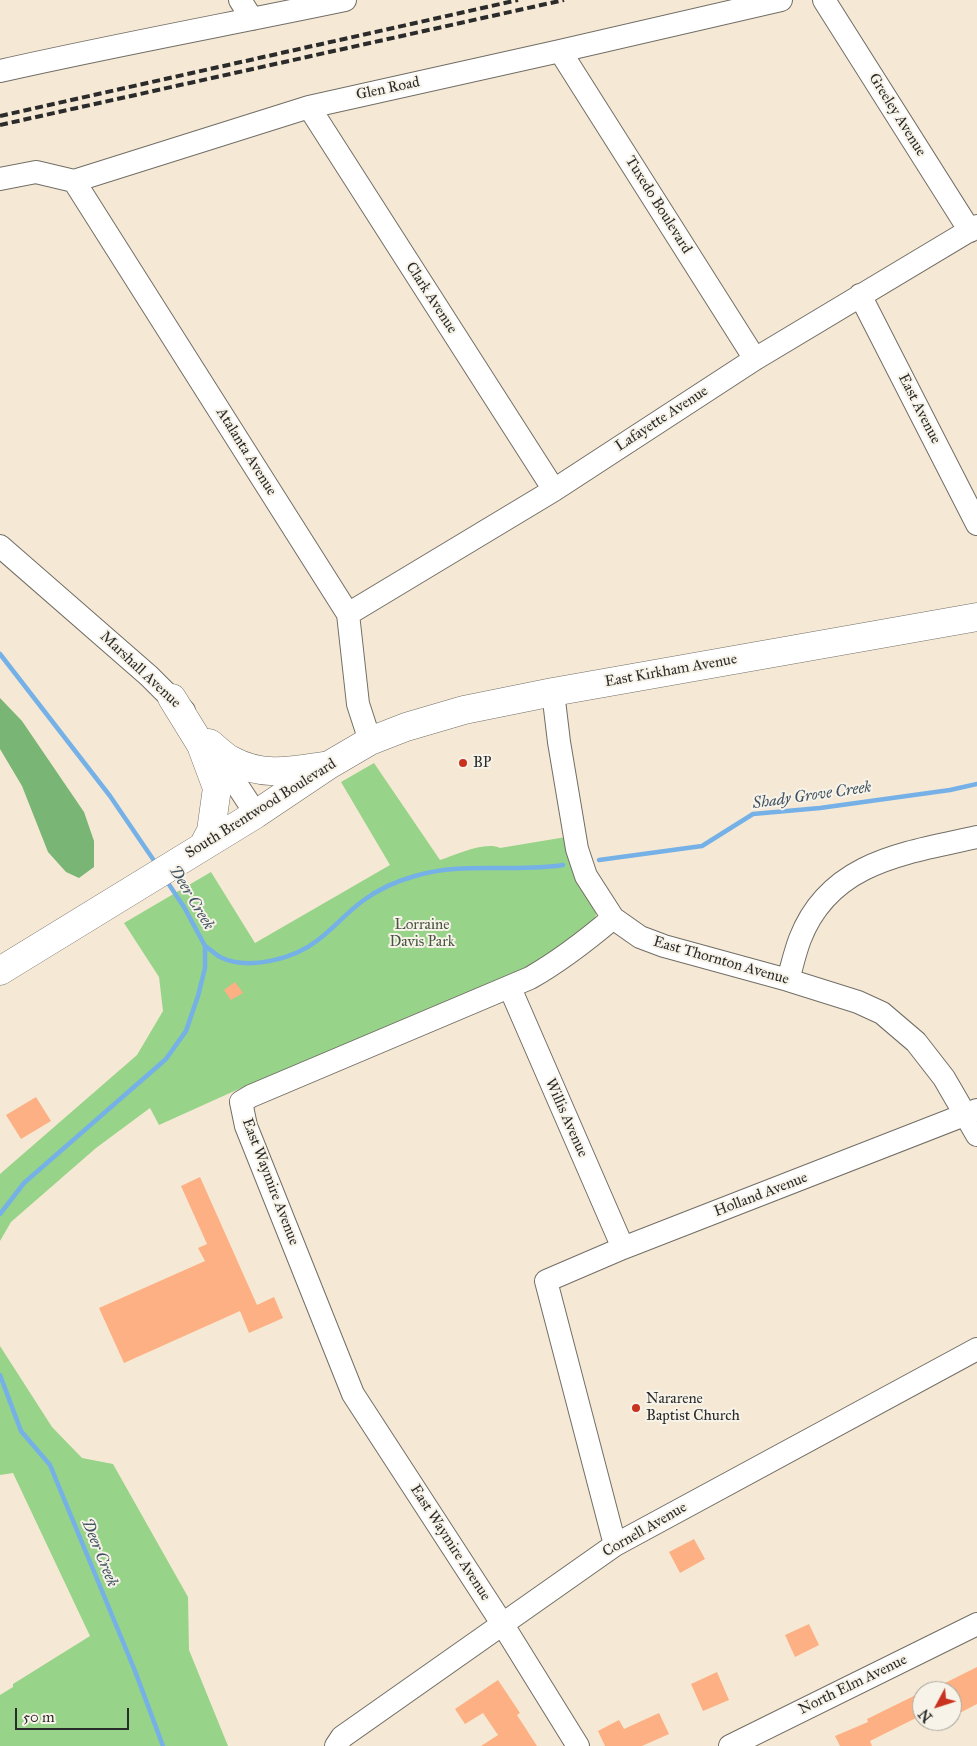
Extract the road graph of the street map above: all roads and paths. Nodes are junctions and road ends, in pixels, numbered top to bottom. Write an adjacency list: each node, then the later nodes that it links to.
1 (240, 0): 5 (street)
2 (345, 0): 5 (street)
3 (781, 0): 6 (street, Glen Road)
4 (824, 0): 11 (street, Greeley Avenue)
5 (252, 19): 7 (street)
6 (560, 51): 8 (street, Glen Road); 13 (street, Tuxedo Boulevard)
7 (1, 70)
8 (309, 107): 10 (street, Glen Road); 14 (street, Clark Avenue)
9 (0, 179): 10 (street)
10 (74, 181): 17 (street, Atalanta Avenue)
11 (973, 228): 12 (street, Lafayette Avenue)
12 (860, 295): 13 (street, Lafayette Avenue); 15 (street, East Avenue)
13 (755, 359): 14 (street, Lafayette Avenue)
14 (554, 490): 17 (street, Lafayette Avenue)
15 (977, 524)
16 (0, 546): 20 (street, Marshall Avenue)
17 (348, 614): 21 (street, Atalanta Avenue)
18 (977, 617): 19 (main road, East Kirkham Avenue)
19 (552, 692): 21 (main road, East Kirkham Avenue); 27 (street, East Thornton Avenue)
20 (172, 698): 22 (street, Marshall Avenue); 26 (main road)
21 (370, 742): 23 (main road, South Brentwood Boulevard)
22 (209, 743): 23 (main road); 24 (street, Marshall Avenue)
23 (329, 765): 24 (main road, South Brentwood Boulevard)
24 (256, 814): 26 (main road, South Brentwood Boulevard)
25 (977, 837): 29 (street)
26 (194, 852): 28 (main road, South Brentwood Boulevard)
27 (613, 918): 29 (street, East Thornton Avenue); 30 (street, East Waymire Avenue)
28 (0, 971)
29 (788, 980): 31 (street, East Thornton Avenue)
30 (510, 988): 33 (street, Willis Avenue); 36 (street, East Waymire Avenue)
31 (972, 1112): 32 (street, East Thornton Avenue); 33 (street, Holland Avenue)
32 (977, 1135)
33 (624, 1248): 35 (street, Holland Avenue)
34 (977, 1349): 35 (street, Cornell Avenue)
35 (615, 1545): 36 (street, Cornell Avenue)
36 (503, 1624): 38 (street, Cornell Avenue); 39 (street)
37 (977, 1624): 40 (street, North Elm Avenue)
38 (336, 1746)
39 (578, 1746)
40 (730, 1746)

